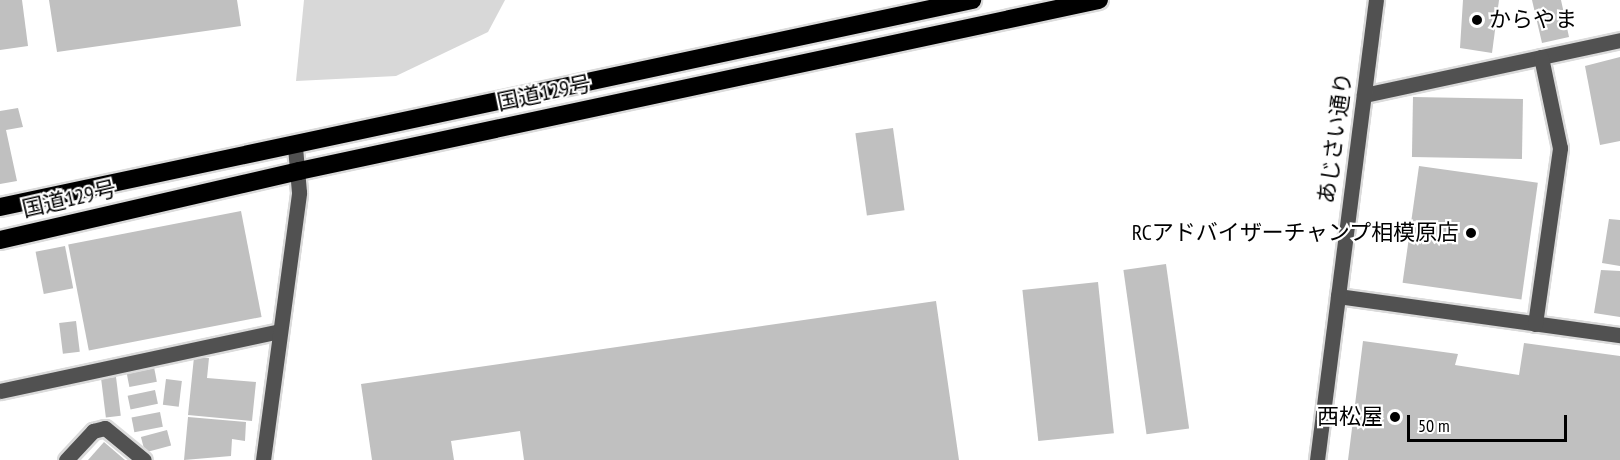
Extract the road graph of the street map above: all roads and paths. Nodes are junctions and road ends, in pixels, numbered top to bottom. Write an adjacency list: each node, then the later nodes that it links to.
1 (972, 0): 7 (highway, 国道129号)
2 (1099, 0): 8 (highway, 国道129号)
3 (1376, 0): 6 (street, あじさい通り)
4 (1620, 40): 5 (street)
5 (1541, 57): 6 (street); 12 (street)
6 (1364, 95): 11 (street, あじさい通り)
7 (295, 147): 8 (street); 9 (highway, 国道129号)
8 (299, 171): 10 (highway, 国道129号); 13 (street)
9 (0, 207)
10 (0, 240)
11 (1338, 296): 12 (street); 19 (street, あじさい通り)
12 (1534, 324): 14 (street)
13 (280, 331): 15 (street); 18 (street)
14 (1620, 335)
15 (0, 391)
16 (66, 460): 17 (street)
17 (144, 460)
18 (263, 460)
19 (1317, 460)

